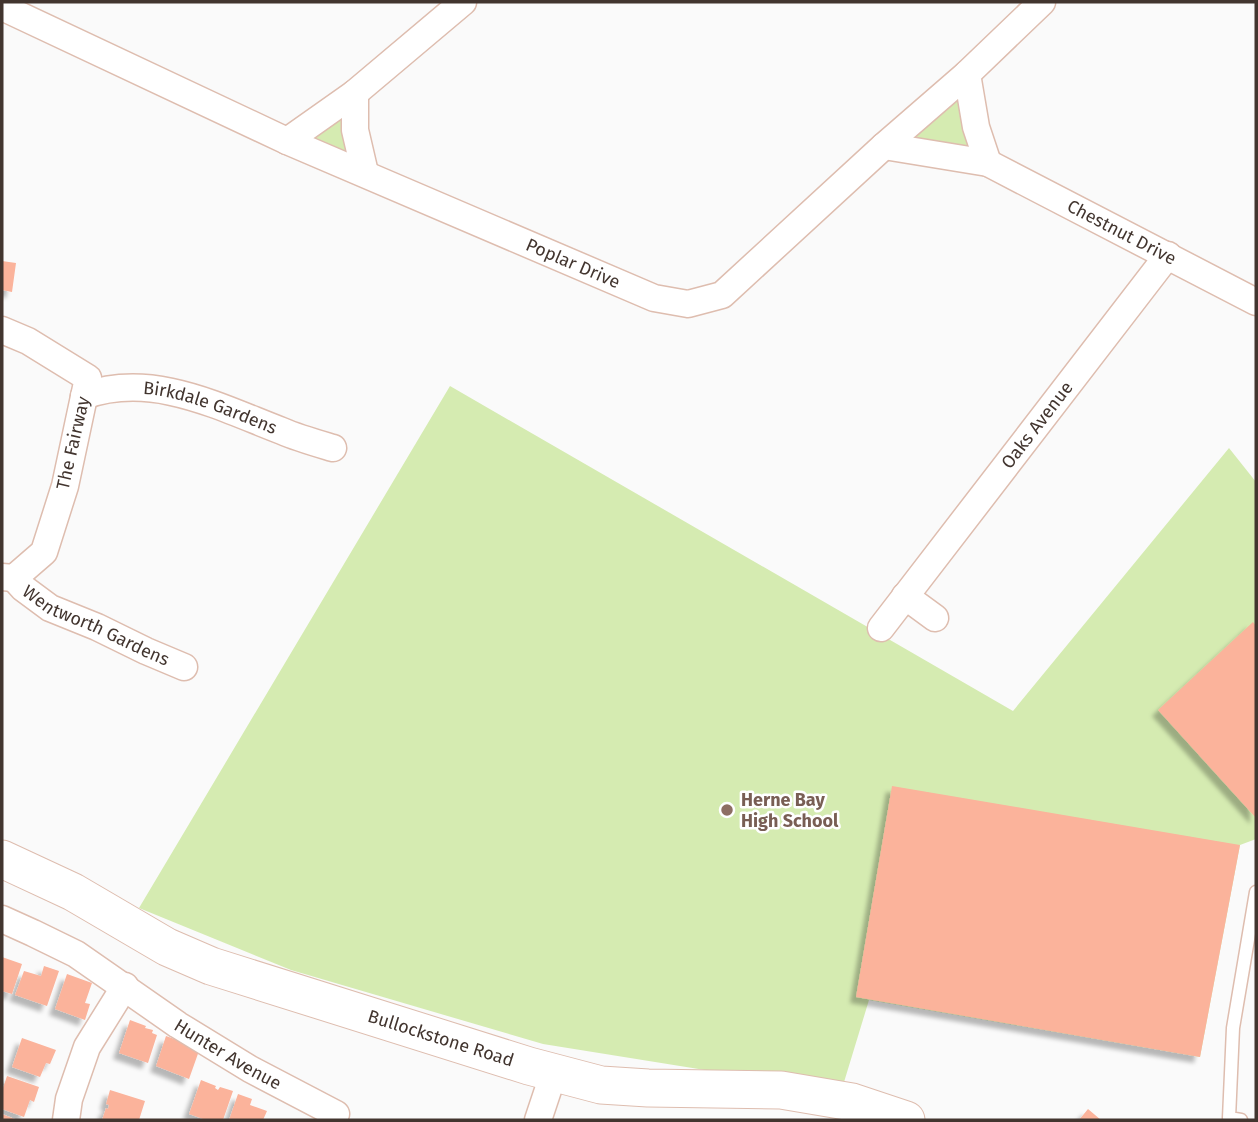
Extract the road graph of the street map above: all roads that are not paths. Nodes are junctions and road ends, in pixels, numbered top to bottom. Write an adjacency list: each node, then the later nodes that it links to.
1 (463, 2): 6 (street)
2 (1042, 2): 5 (street, Poplar Drive)
3 (2, 8): 4 (street, Poplar Drive)
4 (38, 12): 7 (street, Poplar Drive)
5 (967, 74): 8 (street, Poplar Drive); 9 (street)
6 (355, 93): 7 (street); 10 (street)
7 (287, 141): 10 (street, Poplar Drive)
8 (884, 146): 9 (street, Chestnut Drive); 10 (street, Poplar Drive)
9 (988, 163): 11 (street, Chestnut Drive)
10 (365, 173)
11 (1168, 255): 12 (street, Chestnut Drive); 17 (street, Oaks Avenue)
12 (1256, 302)
13 (2, 330): 14 (street, The Fairway)
14 (84, 396): 15 (street, Birkdale Gardens); 16 (street, The Fairway)
15 (333, 448)
16 (8, 578): 20 (street, Wentworth Gardens)
17 (905, 596): 18 (street); 19 (street, Oaks Avenue)
18 (935, 618)
19 (881, 628)
20 (184, 667)
21 (2, 859): 25 (street, Bullockstone Road)
22 (1256, 892): 30 (lane)
23 (2, 919): 24 (street, Hunter Avenue)
24 (125, 986): 26 (street, Hunter Avenue); 27 (street)
25 (554, 1072): 28 (street); 29 (street, Bullockstone Road)
26 (336, 1114)
27 (66, 1120)
28 (538, 1120)
29 (906, 1120)
30 (1241, 1120)

